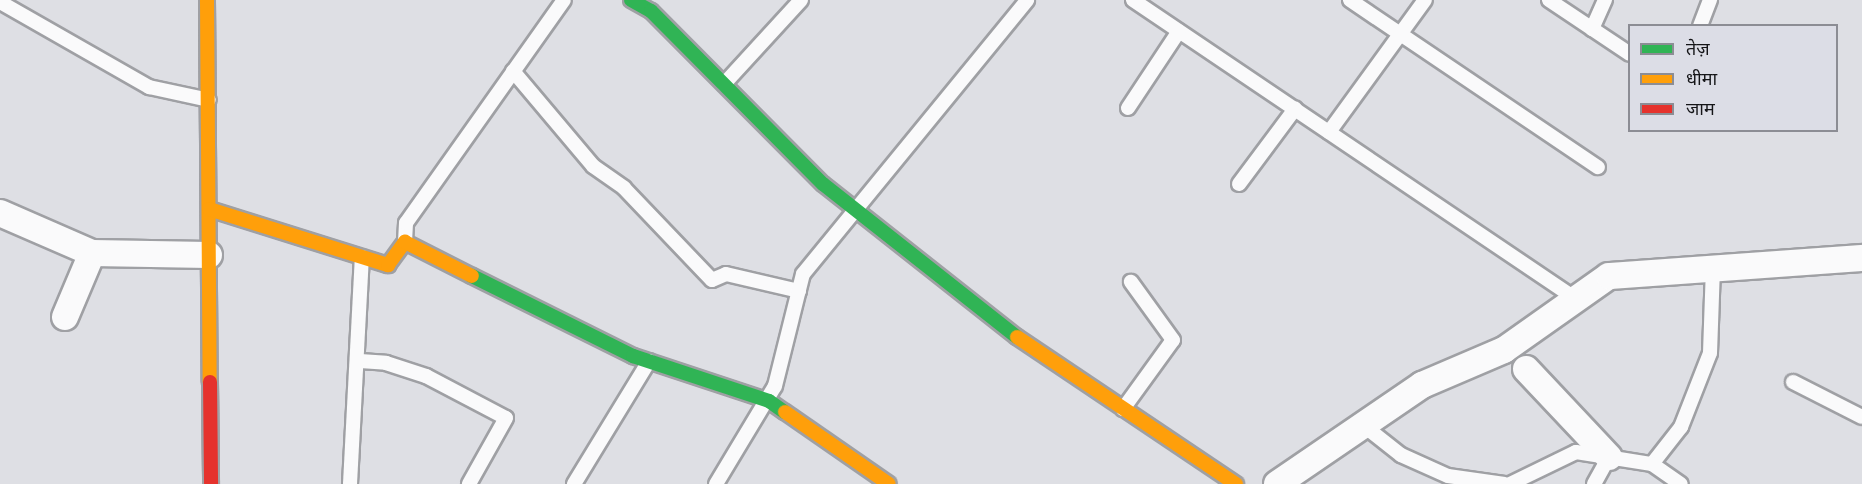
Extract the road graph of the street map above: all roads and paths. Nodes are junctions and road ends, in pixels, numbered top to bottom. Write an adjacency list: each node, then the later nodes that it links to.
1 (207, 0): 20 (street)
2 (564, 0): 18 (lane)
3 (631, 0): 19 (street)
4 (801, 0): 19 (lane)
5 (1027, 0): 27 (lane)
6 (1133, 0): 15 (lane)
7 (1350, 0): 16 (lane)
8 (1425, 0): 16 (lane)
9 (1549, 0): 14 (lane)
10 (1605, 0): 14 (lane)
11 (1710, 0): 13 (lane)
12 (0, 2): 20 (lane)
13 (1701, 24)
14 (1592, 29): 17 (lane)
15 (1179, 31): 21 (lane); 22 (lane)
16 (1401, 34): 23 (lane); 24 (lane)
17 (1628, 53)
18 (513, 71): 29 (lane); 36 (lane)
19 (724, 84): 27 (street)
20 (208, 100): 26 (street)
21 (1128, 108)
22 (1295, 109): 23 (lane); 25 (lane)
23 (1329, 132): 37 (lane)
24 (1598, 166)
25 (1239, 184)
26 (209, 209): 31 (street); 32 (street)
27 (857, 212): 36 (lane); 44 (street)
28 (0, 213): 30 (street)
29 (405, 242): 32 (street); 40 (street)
30 (92, 253): 31 (street); 38 (street)
31 (209, 255): 50 (street)
32 (362, 257): 39 (lane)
33 (1862, 258): 34 (street)
34 (1713, 265): 37 (street); 48 (lane)
35 (1131, 282): 44 (lane)
36 (799, 291): 43 (lane)
37 (1576, 299): 46 (street)
38 (65, 316)
39 (360, 361): 51 (lane); 52 (lane)
40 (649, 361): 43 (street); 53 (lane)
41 (1526, 369): 47 (street)
42 (1793, 382): 45 (lane)
43 (768, 401): 49 (street); 54 (lane)
44 (1121, 411): 57 (street)
45 (1862, 417)
46 (1363, 425): 58 (street); 59 (lane)
47 (1609, 457): 48 (lane); 60 (lane); 61 (lane)
48 (1652, 464): 62 (lane)
49 (867, 469): 55 (lane); 56 (street)
50 (210, 484)
51 (350, 484)
52 (469, 484)
53 (574, 484)
54 (716, 484)
55 (859, 484)
56 (890, 484)
57 (1236, 484)
58 (1277, 484)
59 (1504, 484)
60 (1510, 484)
61 (1594, 484)
62 (1681, 484)

